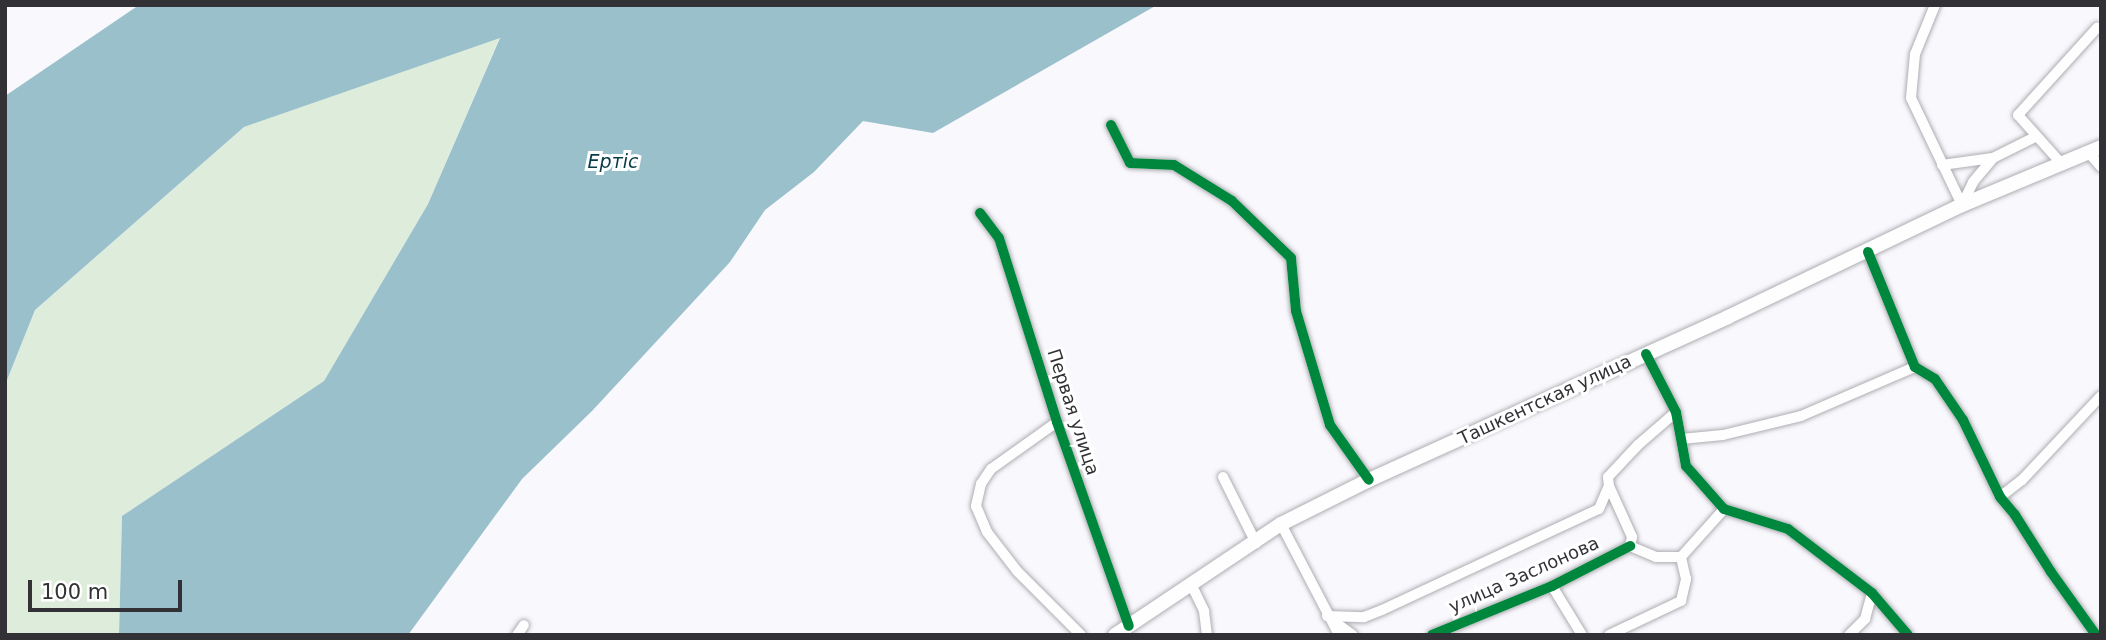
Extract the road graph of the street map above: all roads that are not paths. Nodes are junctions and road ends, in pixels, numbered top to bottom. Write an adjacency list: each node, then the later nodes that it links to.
1 (1936, 5): 8 (street)
2 (2096, 28): 4 (street)
3 (1111, 125): 20 (street)
4 (2035, 137): 6 (street); 7 (street)
5 (2094, 149): 7 (main road, Ташкентская улица); 9 (street)
6 (1993, 158): 8 (street); 10 (street)
7 (2060, 162): 10 (main road, Ташкентская улица)
8 (1942, 165): 10 (street)
9 (2101, 167)
10 (1962, 205): 12 (main road, Ташкентская улица)
11 (980, 213): 17 (street, Первая улица)
12 (1868, 252): 13 (main road, Ташкентская улица); 14 (street)
13 (1646, 354): 16 (street); 20 (main road, Ташкентская улица)
14 (1915, 367): 18 (street); 22 (street)
15 (2101, 396): 22 (street)
16 (1676, 412): 18 (street); 21 (street, улица Заслонова)
17 (1058, 422): 32 (street, Первая улица); 33 (street)
18 (1681, 439): 23 (street)
19 (1223, 477): 25 (street)
20 (1369, 480): 24 (main road, Ташкентская улица)
21 (1609, 486): 26 (street); 31 (street, улица Заслонова)
22 (2000, 497): 43 (street)
23 (1724, 509): 27 (street); 30 (street)
24 (1281, 524): 25 (main road, Ташкентская улица); 31 (street)
25 (1256, 543): 28 (main road, Ташкентская улица)
26 (1630, 546): 27 (street); 29 (street, улица Заслонова)
27 (1681, 557): 40 (street)
28 (1192, 586): 32 (main road, Ташкентская улица); 35 (street)
29 (1552, 586): 38 (street, улица Заслонова); 39 (street)
30 (1872, 593): 41 (street); 42 (street)
31 (1327, 616): 36 (street); 37 (street)
32 (1129, 626): 34 (main road, Ташкентская улица)
33 (1081, 635)
34 (1115, 635)
35 (1207, 635)
36 (1339, 635)
37 (1353, 635)
38 (1432, 635)
39 (1582, 635)
40 (1609, 635)
41 (1849, 635)
42 (1908, 635)
43 (2096, 635)

